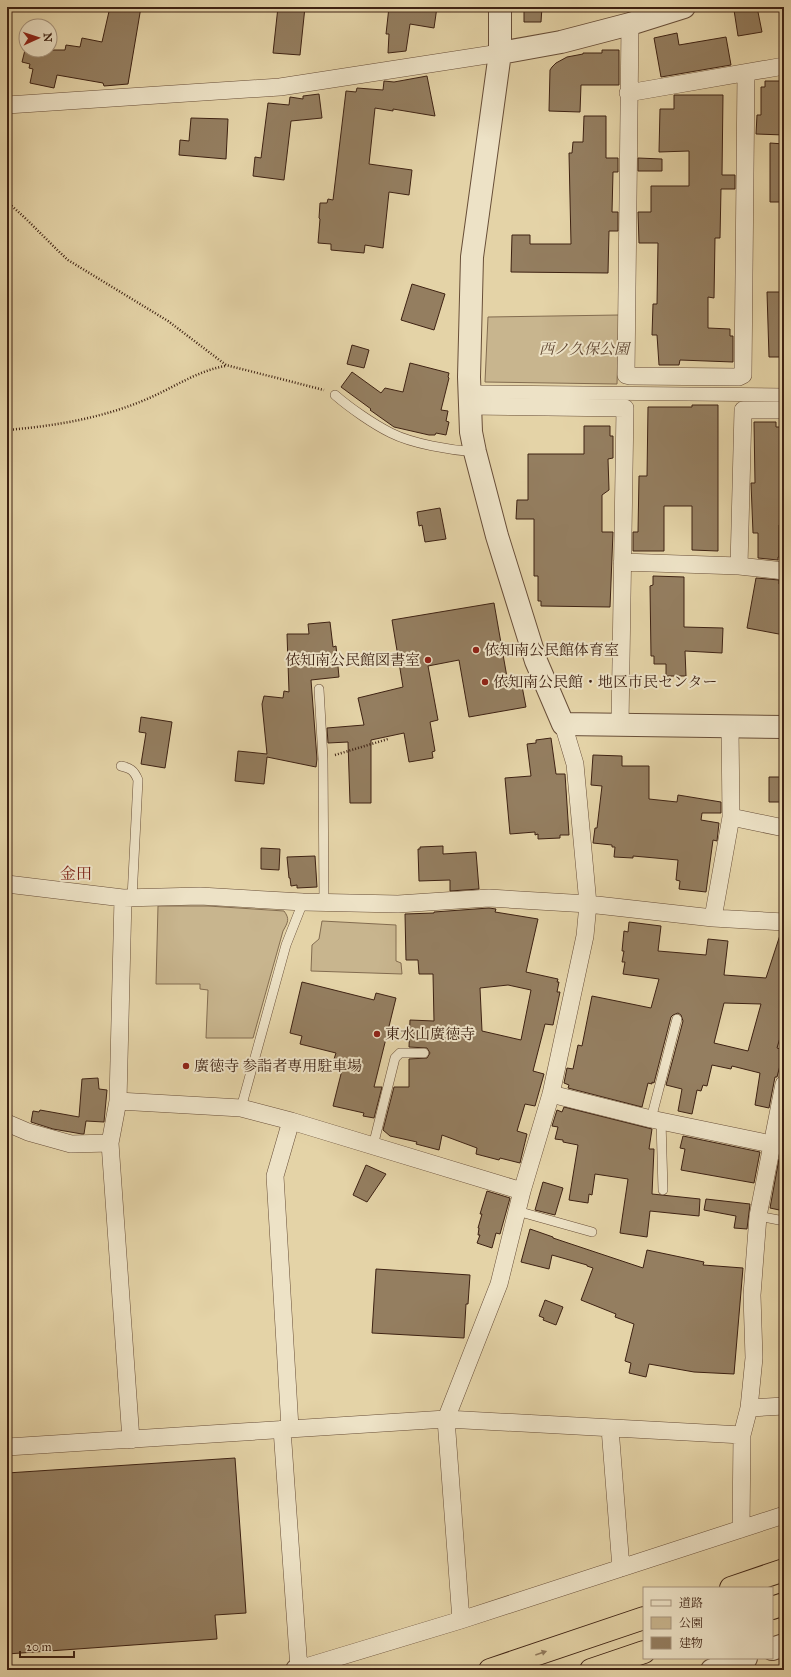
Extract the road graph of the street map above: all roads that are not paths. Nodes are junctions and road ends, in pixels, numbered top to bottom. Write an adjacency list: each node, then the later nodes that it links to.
1 (500, 7): 4 (street)
2 (684, 7): 3 (street)
3 (630, 24): 4 (street); 7 (street)
4 (500, 53): 8 (street); 11 (street)
5 (784, 66): 6 (street)
6 (746, 73): 7 (street); 7 (street)
7 (628, 93)
8 (7, 104)
9 (335, 395): 13 (lane)
10 (784, 395): 11 (street)
11 (474, 399): 13 (street); 14 (street)
12 (784, 410): 15 (street)
13 (475, 452): 18 (street)
14 (622, 562): 15 (street); 19 (street)
15 (739, 566): 16 (street)
16 (784, 571)
17 (319, 689): 28 (lane)
18 (563, 724): 19 (street); 29 (street)
19 (620, 725): 20 (street)
20 (730, 727): 21 (street); 23 (street)
21 (784, 727)
22 (120, 766): 26 (lane)
23 (731, 817): 24 (street); 30 (street)
24 (784, 828)
25 (7, 884): 26 (street)
26 (127, 898): 27 (street); 36 (street)
27 (303, 902): 28 (street); 37 (lane)
28 (324, 902): 29 (street)
29 (588, 904): 30 (street); 35 (street)
30 (713, 918): 31 (street)
31 (784, 922)
32 (677, 1020): 38 (lane)
33 (424, 1053): 44 (lane)
34 (784, 1084): 41 (street)
35 (551, 1094): 38 (street); 46 (street)
36 (118, 1102): 37 (street); 42 (street)
37 (241, 1108): 39 (street)
38 (656, 1120): 43 (street); 45 (lane)
39 (291, 1121): 44 (street); 55 (street)
40 (7, 1123): 42 (street)
41 (779, 1127): 43 (street)
42 (110, 1143): 57 (street)
43 (771, 1144): 48 (street)
44 (373, 1146): 46 (street)
45 (663, 1190)
46 (522, 1191): 47 (street)
47 (517, 1211): 50 (lane); 53 (street)
48 (758, 1216): 49 (lane); 52 (street)
49 (784, 1221)
50 (592, 1232)
51 (784, 1406): 52 (street)
52 (749, 1408): 56 (street)
53 (446, 1419): 54 (street); 55 (street); 67 (street)
54 (610, 1428): 56 (street); 61 (street)
55 (286, 1429): 57 (street); 71 (street)
56 (742, 1435): 60 (street)
57 (131, 1440): 58 (street)
58 (7, 1447)
59 (784, 1515): 60 (street)
60 (741, 1529): 61 (street)
61 (621, 1568): 67 (street)
62 (784, 1570): 63 (highway)
63 (734, 1587)
64 (784, 1604): 65 (highway)
65 (773, 1608)
66 (643, 1618): 72 (highway, one-way to 66)
67 (461, 1620): 71 (street)
68 (784, 1646): 69 (street)
69 (773, 1650)
70 (643, 1652): 73 (highway)
71 (298, 1670)
72 (490, 1670)
73 (591, 1670)

